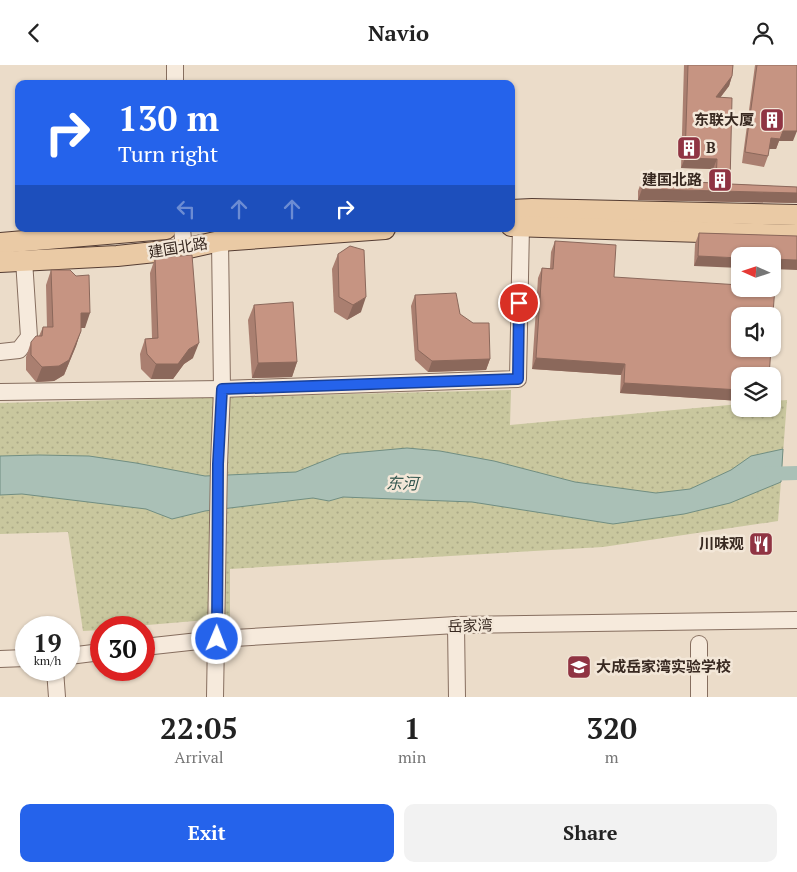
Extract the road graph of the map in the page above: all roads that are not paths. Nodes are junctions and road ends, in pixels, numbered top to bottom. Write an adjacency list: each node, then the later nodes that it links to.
1 (175, 65): 2 (street)
2 (176, 80)
3 (797, 215): 4 (main road)
4 (515, 220)
5 (515, 221): 10 (main road)
6 (130, 232): 12 (main road, 建国北路)
7 (182, 232): 13 (street)
8 (344, 232): 11 (main road, 建国北路)
9 (514, 232): 17 (street)
10 (797, 235)
11 (220, 241): 13 (main road, 建国北路); 17 (street)
12 (0, 243)
13 (184, 249): 14 (main road, 建国北路)
14 (24, 260): 15 (main road, 建国北路); 16 (street)
15 (0, 262)
16 (0, 352)
17 (222, 389): 18 (street); 21 (street)
18 (0, 392)
19 (797, 620): 20 (street, 岳家湾)
20 (456, 625): 21 (street, 岳家湾); 29 (street)
21 (217, 639): 23 (street, 岳家湾); 28 (street)
22 (699, 643): 30 (street)
23 (155, 646)
24 (15, 658): 25 (street)
25 (0, 659)
26 (56, 681): 27 (street)
27 (57, 697)
28 (216, 697)
29 (457, 697)
30 (698, 697)

